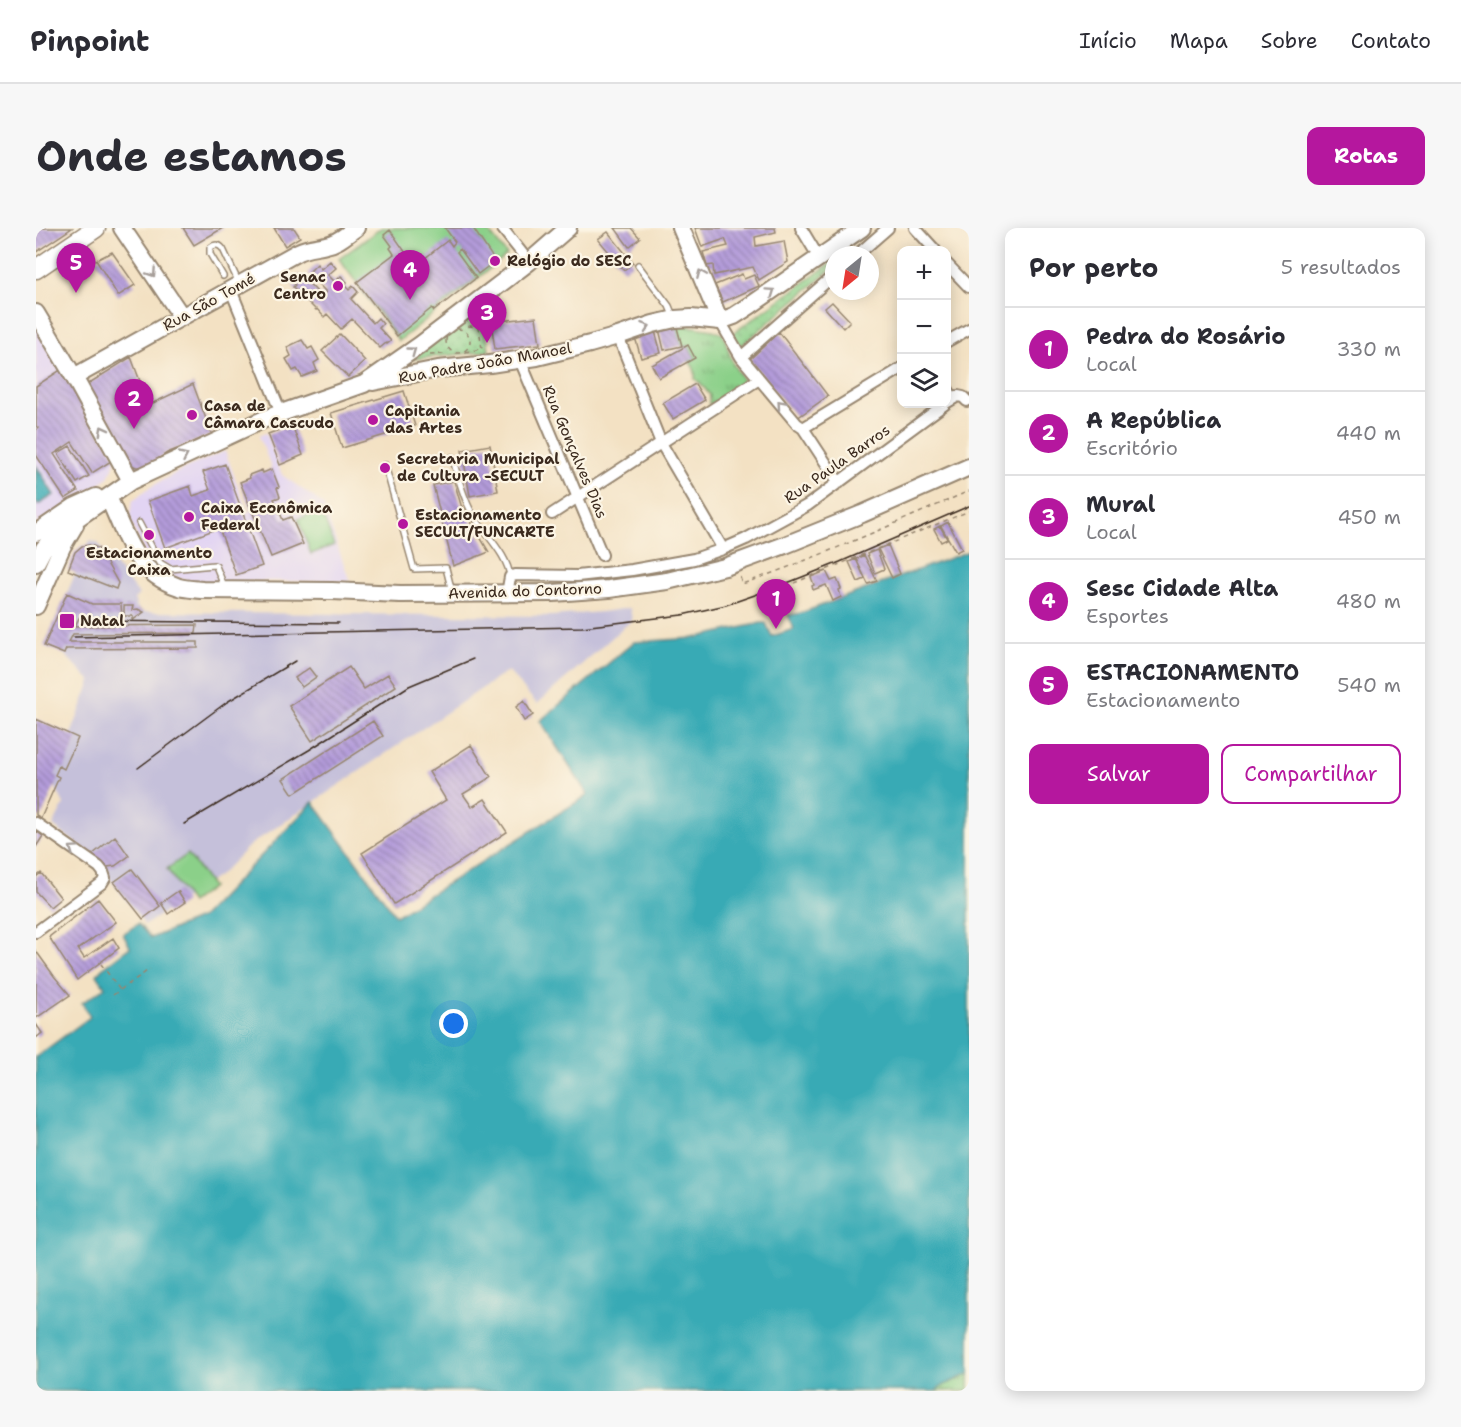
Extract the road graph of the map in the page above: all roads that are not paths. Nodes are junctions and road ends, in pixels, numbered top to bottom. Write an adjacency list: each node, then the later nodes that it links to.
1 (96, 228): 17 (main road)
2 (122, 228): 22 (main road, one-way to 22)
3 (501, 228): 14 (street)
4 (568, 228): 14 (main road)
5 (681, 228): 24 (main road, one-way to 5)
6 (801, 228): 13 (street)
7 (862, 228): 13 (main road)
8 (888, 228): 11 (street)
9 (915, 228): 12 (street)
10 (349, 230): 19 (main road, Rua São Tomé)
11 (867, 246)
12 (931, 246)
13 (819, 258): 24 (main road, one-way to 13)
14 (529, 262): 33 (main road, one-way to 14)
15 (638, 265): 23 (lane)
16 (951, 267): 20 (street)
17 (36, 269)
18 (825, 283): 28 (street)
19 (231, 284): 19 (lane); 22 (main road, Rua São Tomé); 37 (street)
20 (969, 287)
21 (36, 313): 31 (main road)
22 (182, 317): 31 (main road, Rua São Tomé)
23 (675, 319): 24 (main road, Rua Padre João Manoel); 26 (main road, Rua Padre João Manoel, one-way to 23)
24 (720, 321): 28 (street)
25 (969, 329): 27 (street)
26 (618, 336): 29 (main road, Rua Padre João Manoel); 39 (street)
27 (951, 339)
28 (741, 357): 32 (street)
29 (520, 360): 33 (main road, Rua Padre João Manoel); 46 (street, Rua Gonçalves Dias)
30 (897, 371): 38 (street)
31 (74, 377): 43 (main road, one-way to 31)
32 (759, 379): 38 (street, one-way to 32); 39 (street)
33 (364, 384): 37 (main road)
34 (951, 400): 35 (street)
35 (967, 401)
36 (939, 408): 44 (street, Rua Paula Barros)
37 (281, 413): 43 (main road, one-way to 37)
38 (803, 428): 44 (street)
39 (661, 443): 46 (street); 51 (street)
40 (452, 457): 54 (lane)
41 (385, 465): 56 (lane)
42 (969, 467): 54 (main road, Avenida do Contorno)
43 (131, 481): 45 (main road)
44 (839, 483): 51 (street, Rua Paula Barros)
45 (108, 497): 48 (main road); 50 (main road); 55 (main road, Avenida do Contorno)
46 (578, 498): 47 (street); 53 (street, Rua Gonçalves Dias)
47 (552, 514)
48 (81, 516): 52 (main road); 57 (main road)
49 (139, 523): 55 (lane)
50 (36, 533)
51 (723, 549): 54 (street, Rua Paula Barros)
52 (40, 555)
53 (602, 555)
54 (510, 585): 56 (main road, Avenida do Contorno)
55 (223, 590): 56 (main road, Avenida do Contorno)
56 (453, 594)
57 (36, 606)
58 (36, 823): 59 (street, one-way to 58)
59 (36, 932)

